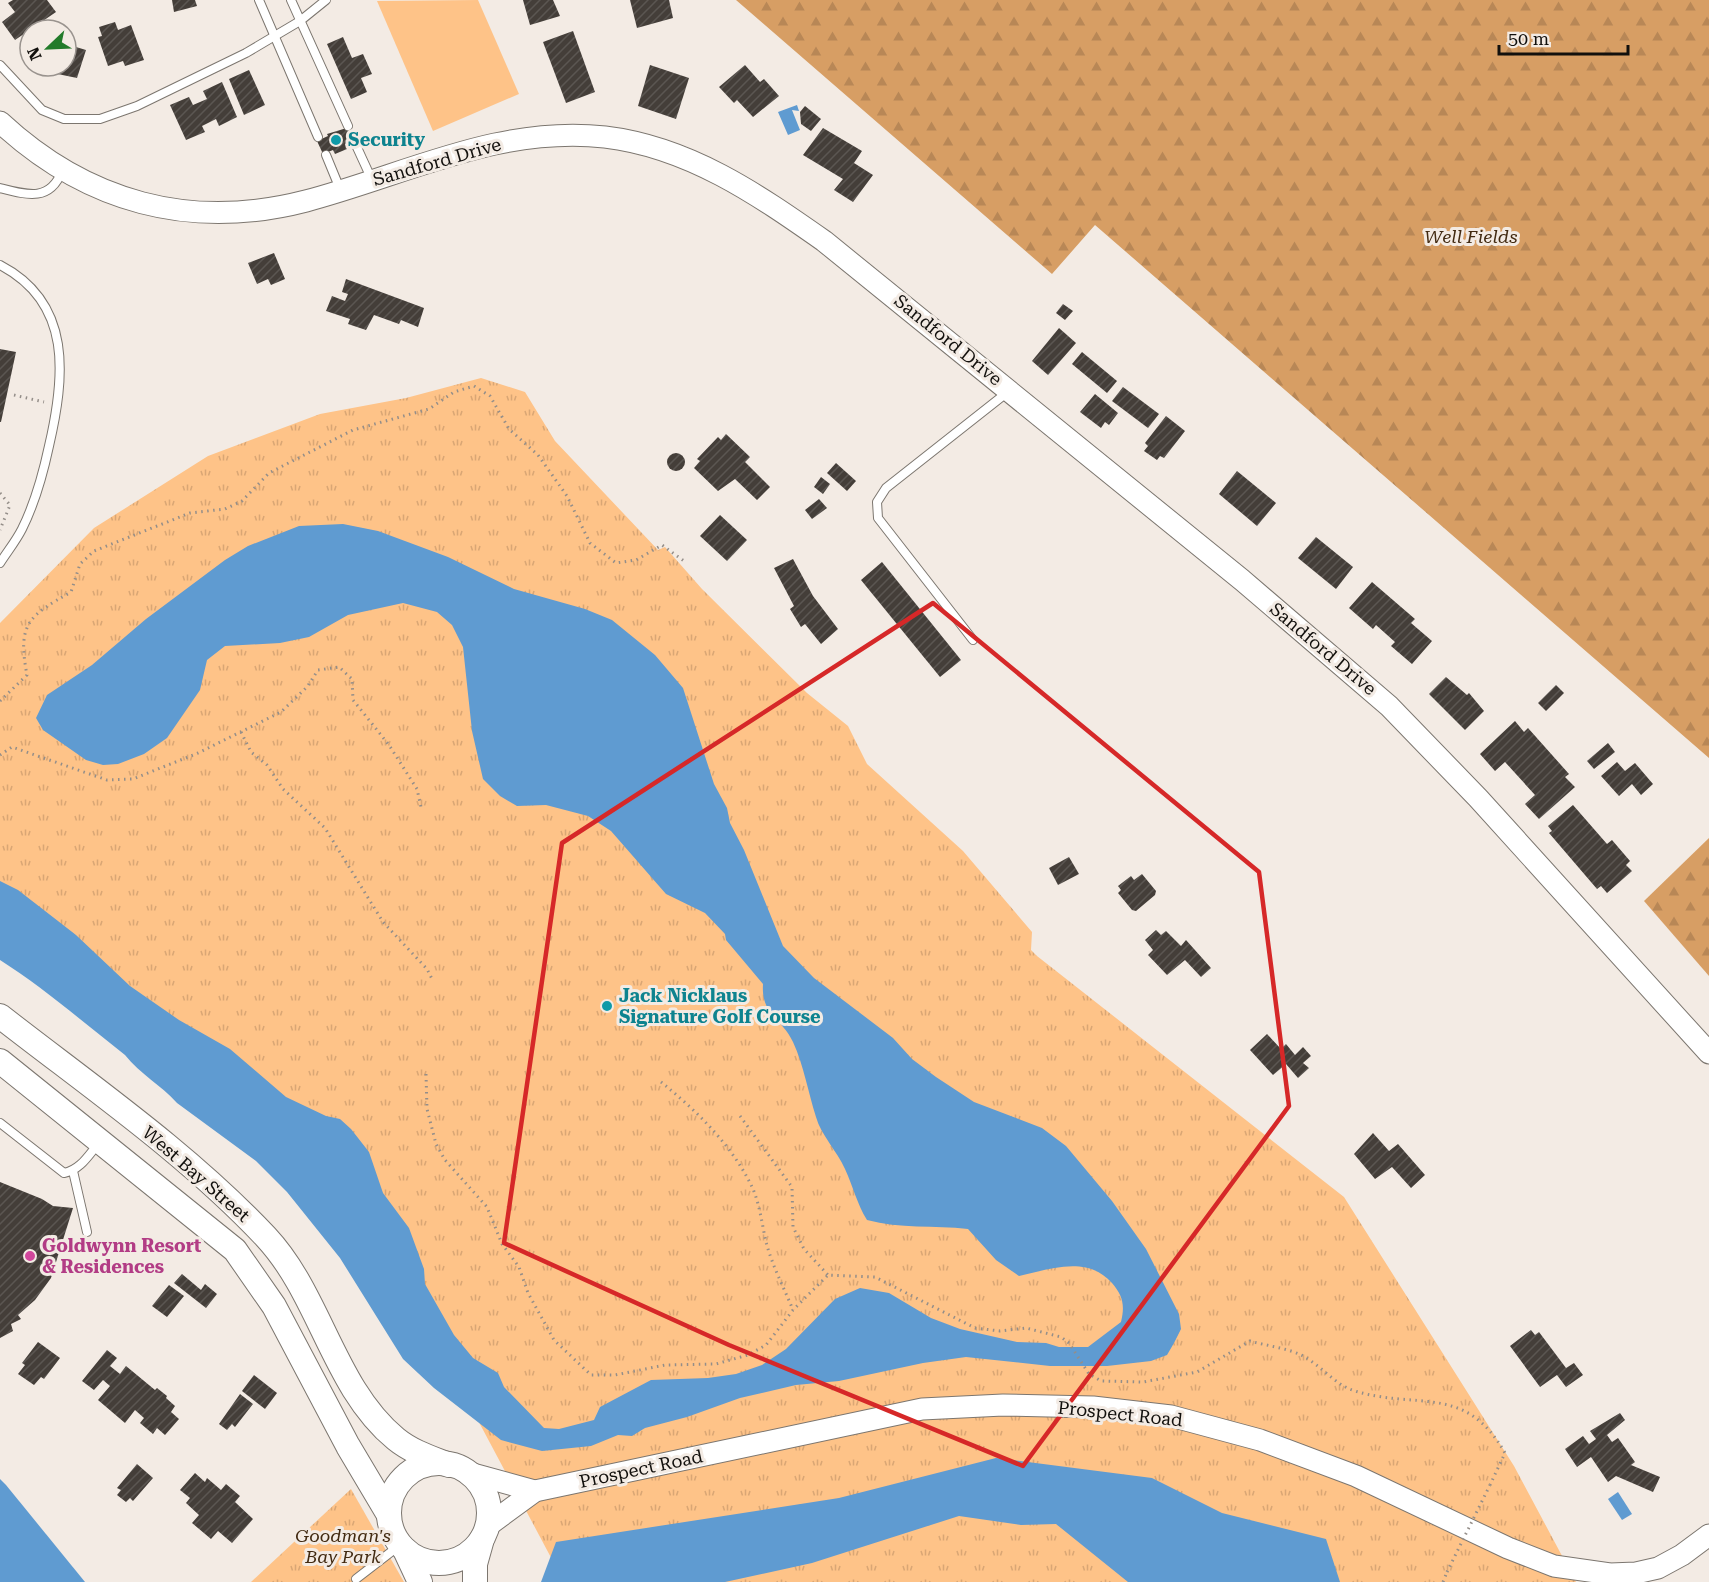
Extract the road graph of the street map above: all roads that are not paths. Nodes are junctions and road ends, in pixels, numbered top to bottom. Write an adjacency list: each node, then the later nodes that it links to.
1 (259, 0): 5 (lane)
2 (291, 0): 4 (lane)
3 (326, 0): 4 (lane)
4 (300, 21): 5 (lane); 8 (lane)
5 (274, 37): 6 (lane); 9 (lane)
6 (0, 65)
7 (0, 122): 12 (street, Sandford Drive)
8 (348, 126)
9 (318, 137)
10 (355, 143): 13 (lane)
11 (326, 155): 15 (lane)
12 (62, 171): 14 (lane); 15 (street, Sandford Drive)
13 (372, 180): 15 (street, Sandford Drive); 17 (street, Sandford Drive)
14 (0, 188)
15 (341, 191)
16 (0, 265): 18 (lane)
17 (1010, 390): 19 (lane); 21 (street, Sandford Drive)
18 (0, 563)
19 (973, 639)
20 (0, 1016): 27 (main road, West Bay Street)
21 (1709, 1053)
22 (2, 1067): 24 (main road, West Bay Street)
23 (0, 1123): 25 (lane)
24 (101, 1141): 25 (lane); 29 (main road, West Bay Street)
25 (73, 1172): 26 (lane)
26 (87, 1232)
27 (458, 1468): 28 (street, Prospect Road); 29 (main road); 30 (main road)
28 (535, 1491): 30 (street, Prospect Road); 31 (street, Prospect Road)
29 (389, 1515): 32 (main road)
30 (484, 1532): 32 (main road); 35 (main road)
31 (1709, 1535)
32 (403, 1548): 33 (lane); 34 (main road)
33 (356, 1579)
34 (420, 1582)
35 (475, 1582)

